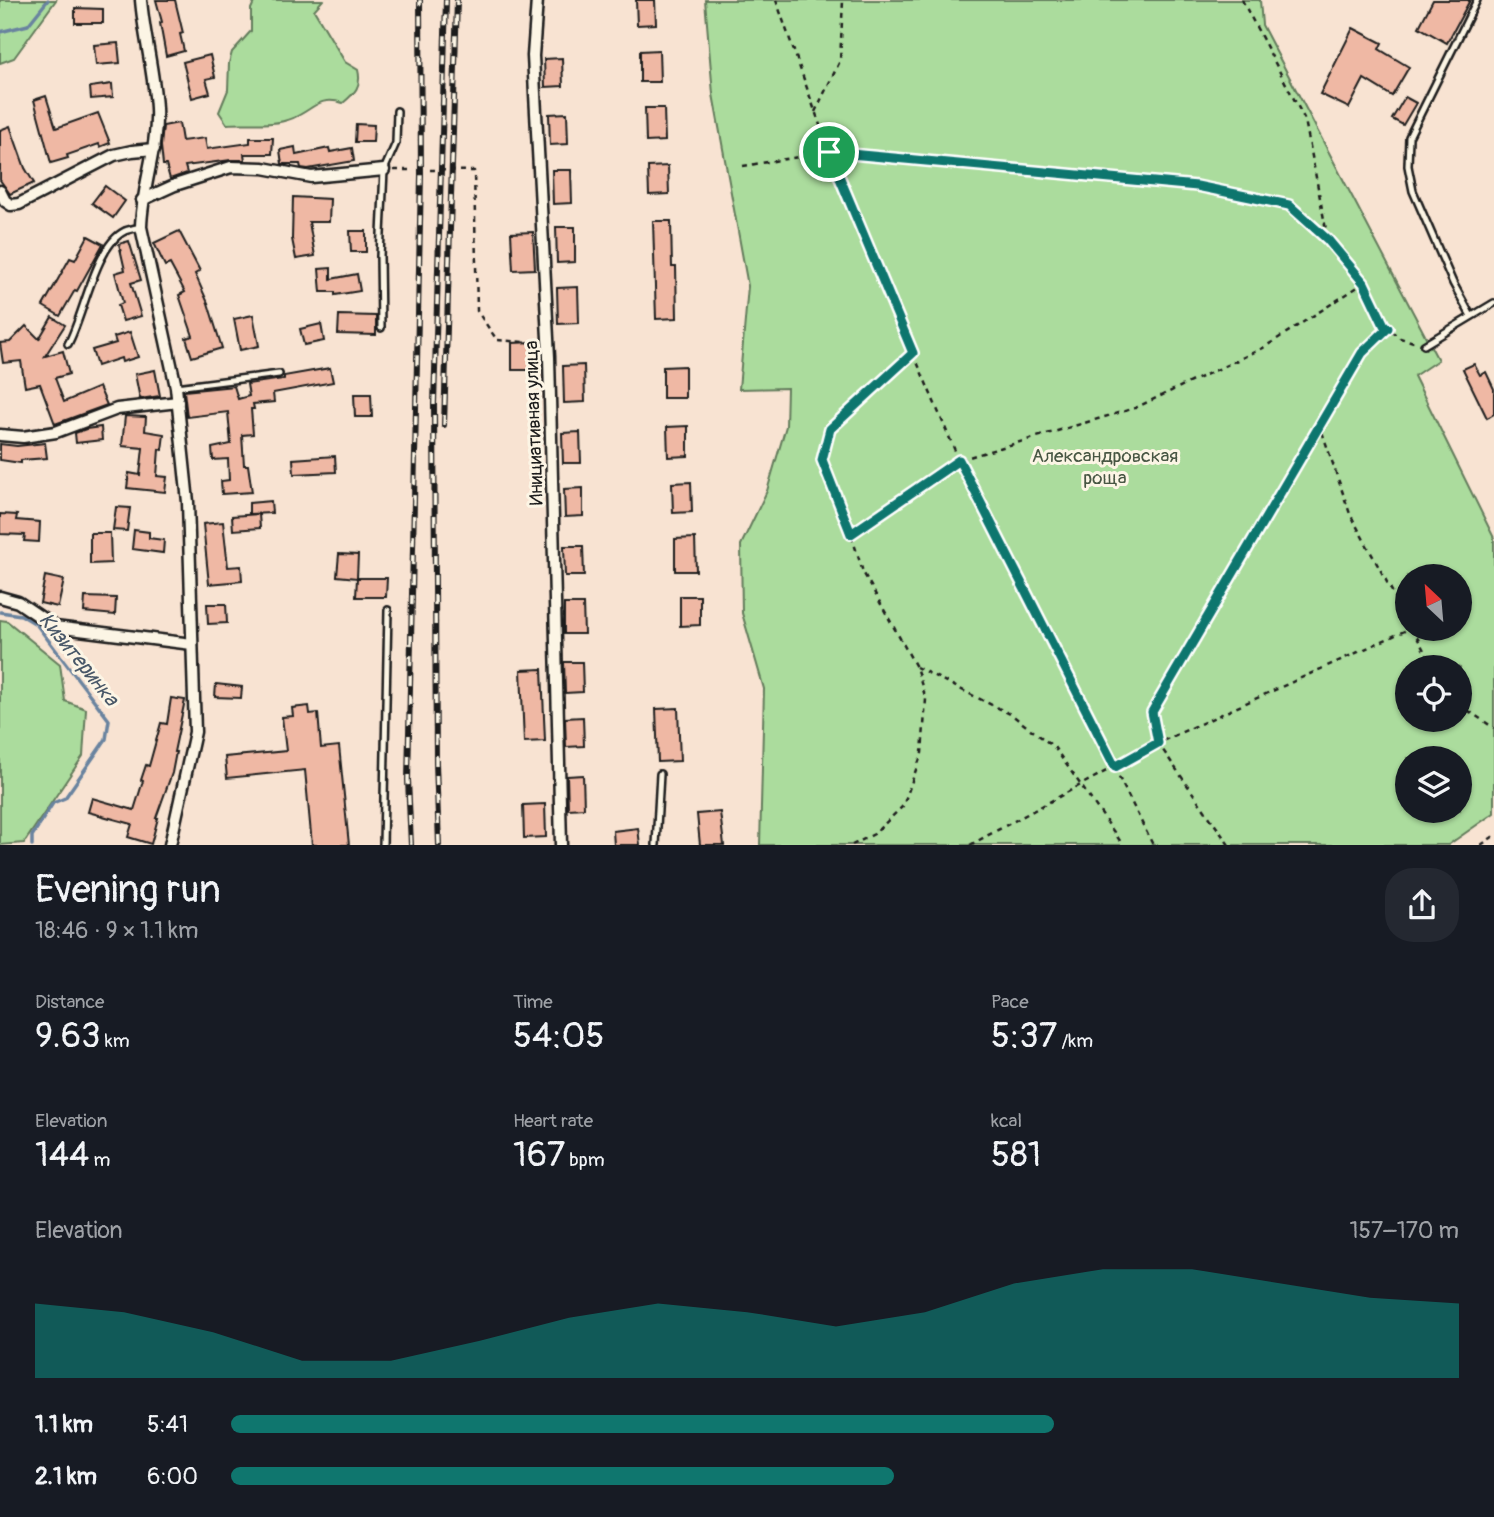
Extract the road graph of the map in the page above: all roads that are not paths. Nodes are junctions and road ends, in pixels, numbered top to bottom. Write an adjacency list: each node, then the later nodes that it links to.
1 (141, 0): 5 (street)
2 (537, 0): 25 (street, Инициативная улица)
3 (1477, 0): 11 (lane)
4 (397, 111): 6 (lane)
5 (155, 149): 7 (street); 8 (street)
6 (384, 170): 8 (street); 12 (lane)
7 (0, 191)
8 (142, 200): 9 (street)
9 (141, 227): 13 (lane); 16 (street)
10 (1494, 303): 11 (lane)
11 (1471, 316): 14 (lane)
12 (381, 328)
13 (68, 344)
14 (1424, 345)
15 (279, 374): 16 (lane)
16 (176, 387): 17 (street)
17 (178, 402): 18 (street); 21 (street)
18 (0, 435)
19 (0, 597): 21 (street)
20 (388, 610): 24 (lane)
21 (192, 644): 23 (street)
22 (660, 774): 26 (lane)
23 (170, 845)
24 (383, 845)
25 (561, 845)
26 (656, 845)

